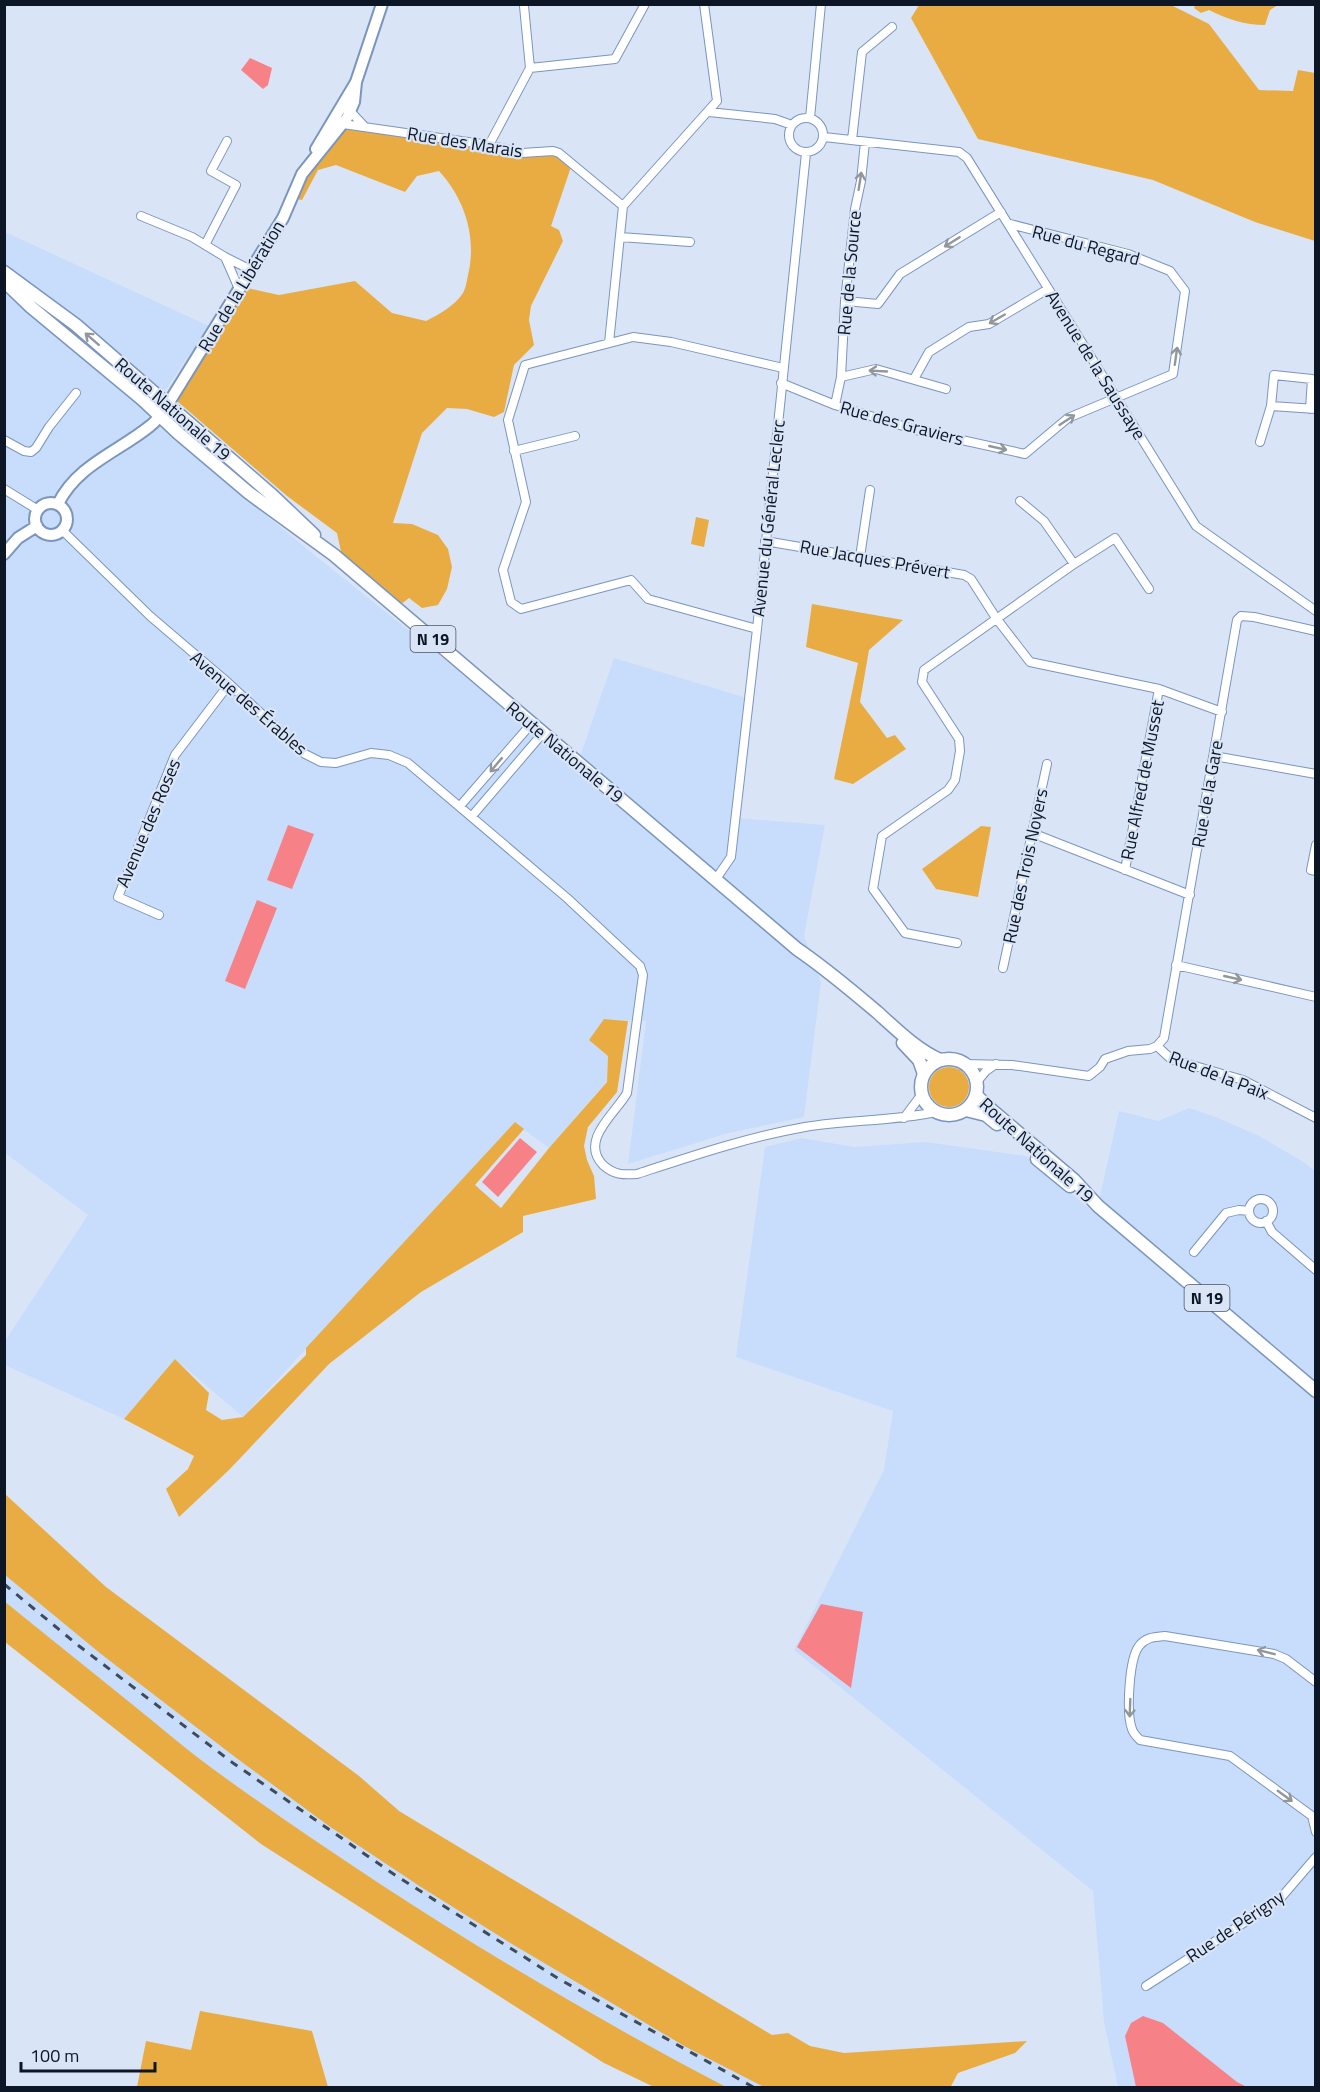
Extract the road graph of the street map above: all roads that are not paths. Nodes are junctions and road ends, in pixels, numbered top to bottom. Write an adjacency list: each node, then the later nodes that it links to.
1 (382, 4): 9 (street, Rue de la Libération)
2 (645, 4): 7 (street)
3 (704, 4): 8 (street)
4 (821, 4): 10 (street)
5 (524, 6): 7 (street)
6 (892, 27): 14 (street)
7 (530, 69): 17 (street)
8 (709, 112): 11 (street); 19 (street)
9 (342, 114): 12 (street, Rue des Marais); 12 (street); 27 (street, Rue de la Libération)
10 (810, 118): 11 (street); 13 (street)
11 (792, 125): 18 (street)
12 (365, 127): 17 (street, Rue des Marais)
13 (824, 137): 14 (street); 18 (street)
14 (852, 140): 16 (street)
15 (227, 141): 25 (street)
16 (865, 142): 20 (street, Avenue de la Saussaye); 32 (street, Rue de la Source, one-way to 16)
17 (489, 145): 19 (street, Rue des Marais)
18 (806, 153): 34 (street, Avenue du Général Leclerc)
19 (622, 206): 23 (street)
20 (1001, 212): 22 (street, Avenue de la Saussaye); 32 (street, one-way to 32)
21 (141, 216): 25 (street)
22 (1010, 224): 31 (street, Avenue de la Saussaye); 41 (street, Rue du Regard, one-way to 22)
23 (620, 237): 24 (street); 33 (street)
24 (690, 242)
25 (205, 244): 26 (street)
26 (225, 257): 27 (street); 30 (street)
27 (251, 270): 30 (street, Rue de la Libération)
28 (4, 272): 42 (main road, Route Nationale 19 / N 19, one-way to 28)
29 (4, 280): 46 (main road, Route Nationale 19 / N 19)
30 (239, 289): 42 (street, Rue de la Libération)
31 (1048, 289): 37 (street, one-way to 37); 41 (street, Avenue de la Saussaye)
32 (845, 301): 35 (street, Rue de la Source)
33 (609, 343): 34 (street); 50 (street)
34 (783, 368): 38 (street, Avenue du Général Leclerc)
35 (841, 377): 37 (street, one-way to 35); 43 (street, Rue de la Source)
36 (1314, 377): 44 (street); 45 (street)
37 (914, 379): 39 (street)
38 (781, 383): 43 (street, Rue des Graviers); 59 (street, Avenue du Général Leclerc)
39 (946, 389)
40 (76, 393): 48 (street)
41 (1116, 398): 51 (street, Rue du Regard, one-way to 41); 65 (street, Avenue de la Saussaye)
42 (168, 404): 46 (street, Rue de la Libération); 61 (main road, Route Nationale 19 / N 19)
43 (835, 405): 51 (street, Rue des Graviers, one-way to 51)
44 (1271, 406): 45 (street); 49 (street)
45 (1313, 409)
46 (160, 416): 55 (street, Rue de la Libération); 61 (main road, Route Nationale 19 / N 19)
47 (575, 436): 50 (street)
48 (4, 440)
49 (1260, 442)
50 (514, 451): 67 (street)
51 (1024, 454)
52 (4, 489): 56 (street)
53 (870, 490): 62 (street)
54 (1020, 501): 63 (street)
55 (58, 504): 56 (street); 58 (street)
56 (38, 510): 57 (street)
57 (37, 526): 58 (street); 60 (street)
58 (62, 530): 69 (street, Avenue des Érables)
59 (765, 541): 62 (street, Rue Jacques Prévert); 67 (street, Avenue du Général Leclerc)
60 (4, 554)
61 (334, 555): 72 (main road, Route Nationale 19 / N 19)
62 (860, 557): 66 (street, Rue Jacques Prévert)
63 (1074, 564): 64 (street); 66 (street)
64 (1149, 589)
65 (1316, 611)
66 (996, 618): 70 (street, Rue Jacques Prévert); 86 (street)
67 (757, 628): 83 (street, Avenue du Général Leclerc)
68 (1316, 631): 71 (street, Rue de la Gare)
69 (229, 684): 77 (street, Avenue des Érables); 85 (street, Avenue des Roses)
70 (1159, 689): 71 (street, Rue Jacques Prévert); 81 (street, Rue Alfred de Musset)
71 (1222, 712): 74 (street, Rue de la Gare)
72 (532, 723): 73 (main road, Route Nationale 19 / N 19); 77 (street, one-way to 77)
73 (543, 733): 78 (street); 83 (main road, Route Nationale 19 / N 19)
74 (1214, 756): 76 (street); 84 (street, Rue de la Gare)
75 (1047, 764): 79 (street, Rue des Trois Noyers)
76 (1316, 774)
77 (460, 806): 78 (street, Avenue des Érables)
78 (472, 816): 100 (street, Avenue des Érables)
79 (1032, 833): 81 (street); 89 (street, Rue des Trois Noyers)
80 (1316, 846): 82 (street)
81 (1125, 870): 84 (street)
82 (1316, 871)
83 (716, 879): 87 (main road, Route Nationale 19 / N 19)
84 (1190, 895): 88 (street, Rue de la Gare)
85 (159, 915)
86 (957, 943)
87 (797, 949): 92 (main road, Route Nationale 19 / N 19); 95 (main road, Route Nationale 19 / N 19)
88 (1176, 965): 90 (street, one-way to 90); 91 (street, Rue de la Gare)
89 (1003, 968)
90 (1316, 997)
91 (1157, 1046): 94 (street); 101 (street, Rue de la Paix)
92 (940, 1060): 93 (main road); 95 (main road)
93 (964, 1064): 94 (street); 96 (main road)
94 (996, 1064): 96 (street)
95 (924, 1074): 97 (main road)
96 (976, 1089): 98 (main road); 102 (main road, Route Nationale 19 / N 19)
97 (922, 1094): 99 (main road); 100 (street)
98 (966, 1110): 99 (main road); 102 (main road, Route Nationale 19 / N 19)
99 (936, 1112): 100 (street, Avenue des Érables)
100 (904, 1118)
101 (1316, 1118)
102 (1098, 1206): 107 (main road, Route Nationale 19 / N 19)
103 (1249, 1211): 104 (street); 104 (street); 105 (street)
104 (1266, 1221): 106 (street)
105 (1194, 1252)
106 (1316, 1270)
107 (1316, 1391)
108 (1316, 1682): 109 (street, one-way to 109)
109 (1314, 1815): 110 (street)
110 (1316, 1832)
111 (1316, 1857): 112 (street, Rue de Périgny)
112 (1146, 1986)

